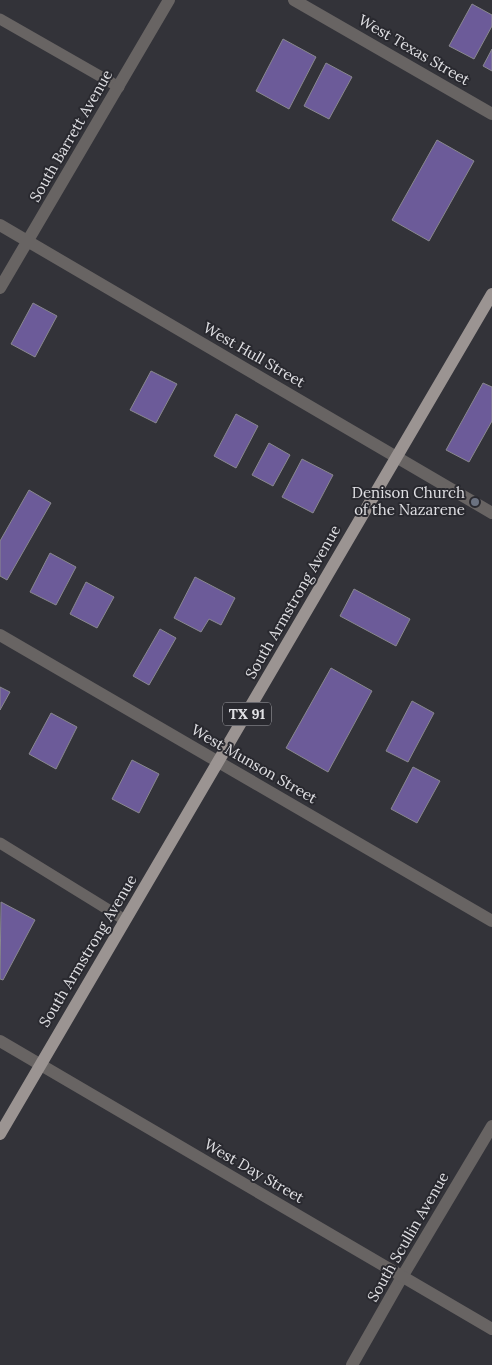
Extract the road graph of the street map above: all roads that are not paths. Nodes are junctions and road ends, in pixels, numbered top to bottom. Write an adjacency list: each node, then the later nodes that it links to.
1 (170, 0): 4 (street, South Barrett Avenue)
2 (294, 0): 5 (street, West Texas Street)
3 (0, 19): 4 (lane)
4 (119, 86): 7 (street, South Barrett Avenue)
5 (492, 114)
6 (0, 225): 7 (street, West Hull Street)
7 (28, 241): 8 (street, South Barrett Avenue); 10 (street, West Hull Street)
8 (0, 288)
9 (492, 294): 10 (main road, South Armstrong Avenue / TX 91)
10 (396, 457): 11 (street, West Hull Street); 13 (main road, South Armstrong Avenue / TX 91)
11 (492, 513)
12 (0, 635): 13 (street, West Munson Street)
13 (219, 762): 15 (main road, South Armstrong Avenue / TX 91); 16 (street, West Munson Street)
14 (0, 844): 15 (lane)
15 (125, 920): 18 (main road, South Armstrong Avenue / TX 91)
16 (492, 921)
17 (0, 1041): 18 (street, West Day Street)
18 (40, 1064): 20 (main road, South Armstrong Avenue / TX 91); 21 (street, West Day Street)
19 (490, 1133): 21 (street, South Scullin Avenue)
20 (0, 1134)
21 (402, 1277): 22 (street, West Day Street); 23 (street, South Scullin Avenue)
22 (492, 1329)
23 (352, 1365)

